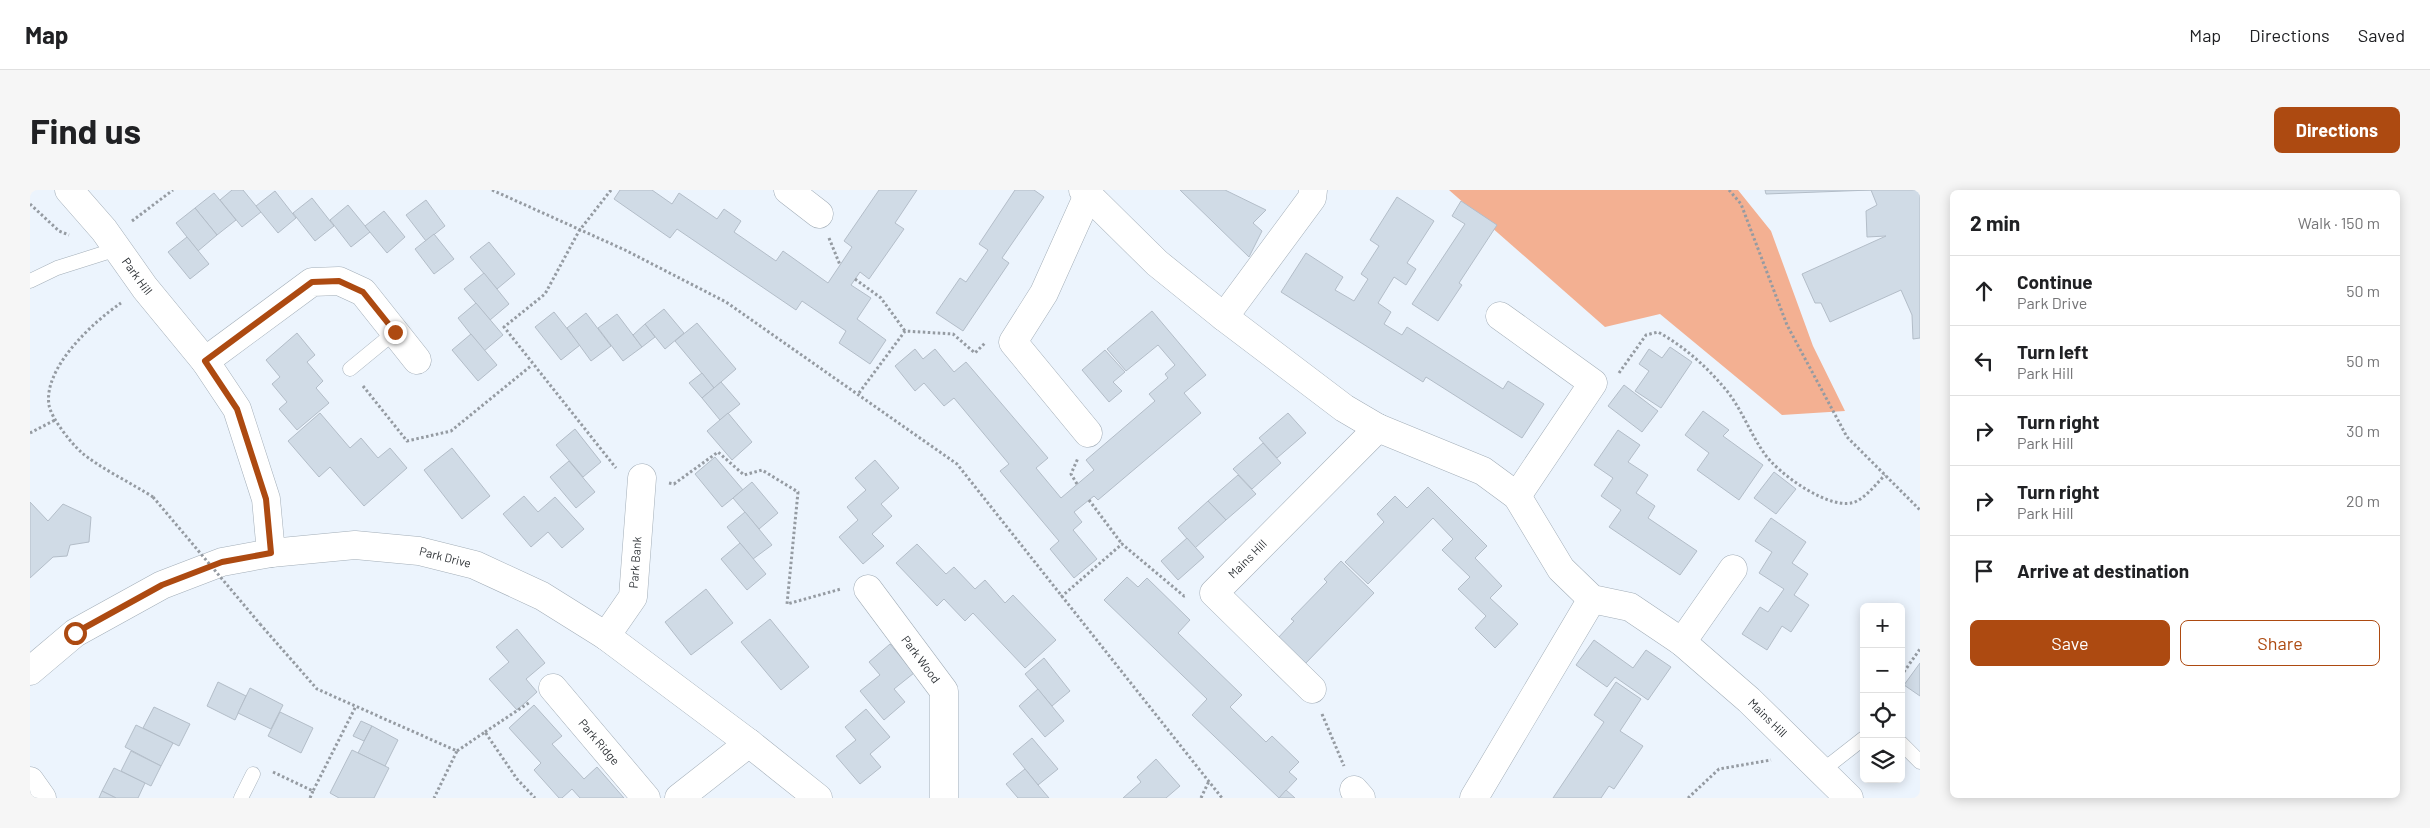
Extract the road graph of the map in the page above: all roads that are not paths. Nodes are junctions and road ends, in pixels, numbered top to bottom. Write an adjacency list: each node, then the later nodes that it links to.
1 (69, 190): 6 (street, Park Hill)
2 (788, 190): 5 (street)
3 (1312, 190): 9 (street)
4 (1085, 192): 9 (street); 15 (street)
5 (819, 214)
6 (113, 244): 7 (lane); 12 (street, Park Hill)
7 (30, 281)
8 (1500, 316): 17 (street)
9 (1224, 318): 14 (street)
10 (395, 332): 11 (street); 12 (street); 13 (lane)
11 (417, 360)
12 (205, 361): 18 (street, Park Hill)
13 (350, 369)
14 (1378, 428): 17 (street); 26 (street, Mains Hill)
15 (1088, 433)
16 (642, 478): 22 (street, Park Bank)
17 (1517, 496): 21 (street)
18 (271, 553): 22 (street, Park Drive); 24 (street, Park Drive)
19 (1733, 569): 23 (street)
20 (868, 589): 39 (street, Park Wood)
21 (1592, 599): 23 (street, Mains Hill); 40 (street)
22 (606, 636): 28 (street, Park Drive)
23 (1682, 642): 30 (street, Mains Hill)
24 (30, 671)
25 (552, 688): 36 (street, Park Ridge)
26 (1312, 689)
27 (1860, 740): 30 (lane)
28 (750, 743): 37 (street); 38 (street, Park Drive)
29 (1905, 747): 31 (lane)
30 (1815, 762): 41 (street, Mains Hill)
31 (1920, 762)
32 (253, 774): 35 (lane)
33 (30, 781): 34 (street)
34 (42, 798)
35 (241, 798)
36 (646, 798)
37 (679, 798)
38 (818, 798)
39 (944, 798)
40 (1474, 798)
41 (1849, 798)

